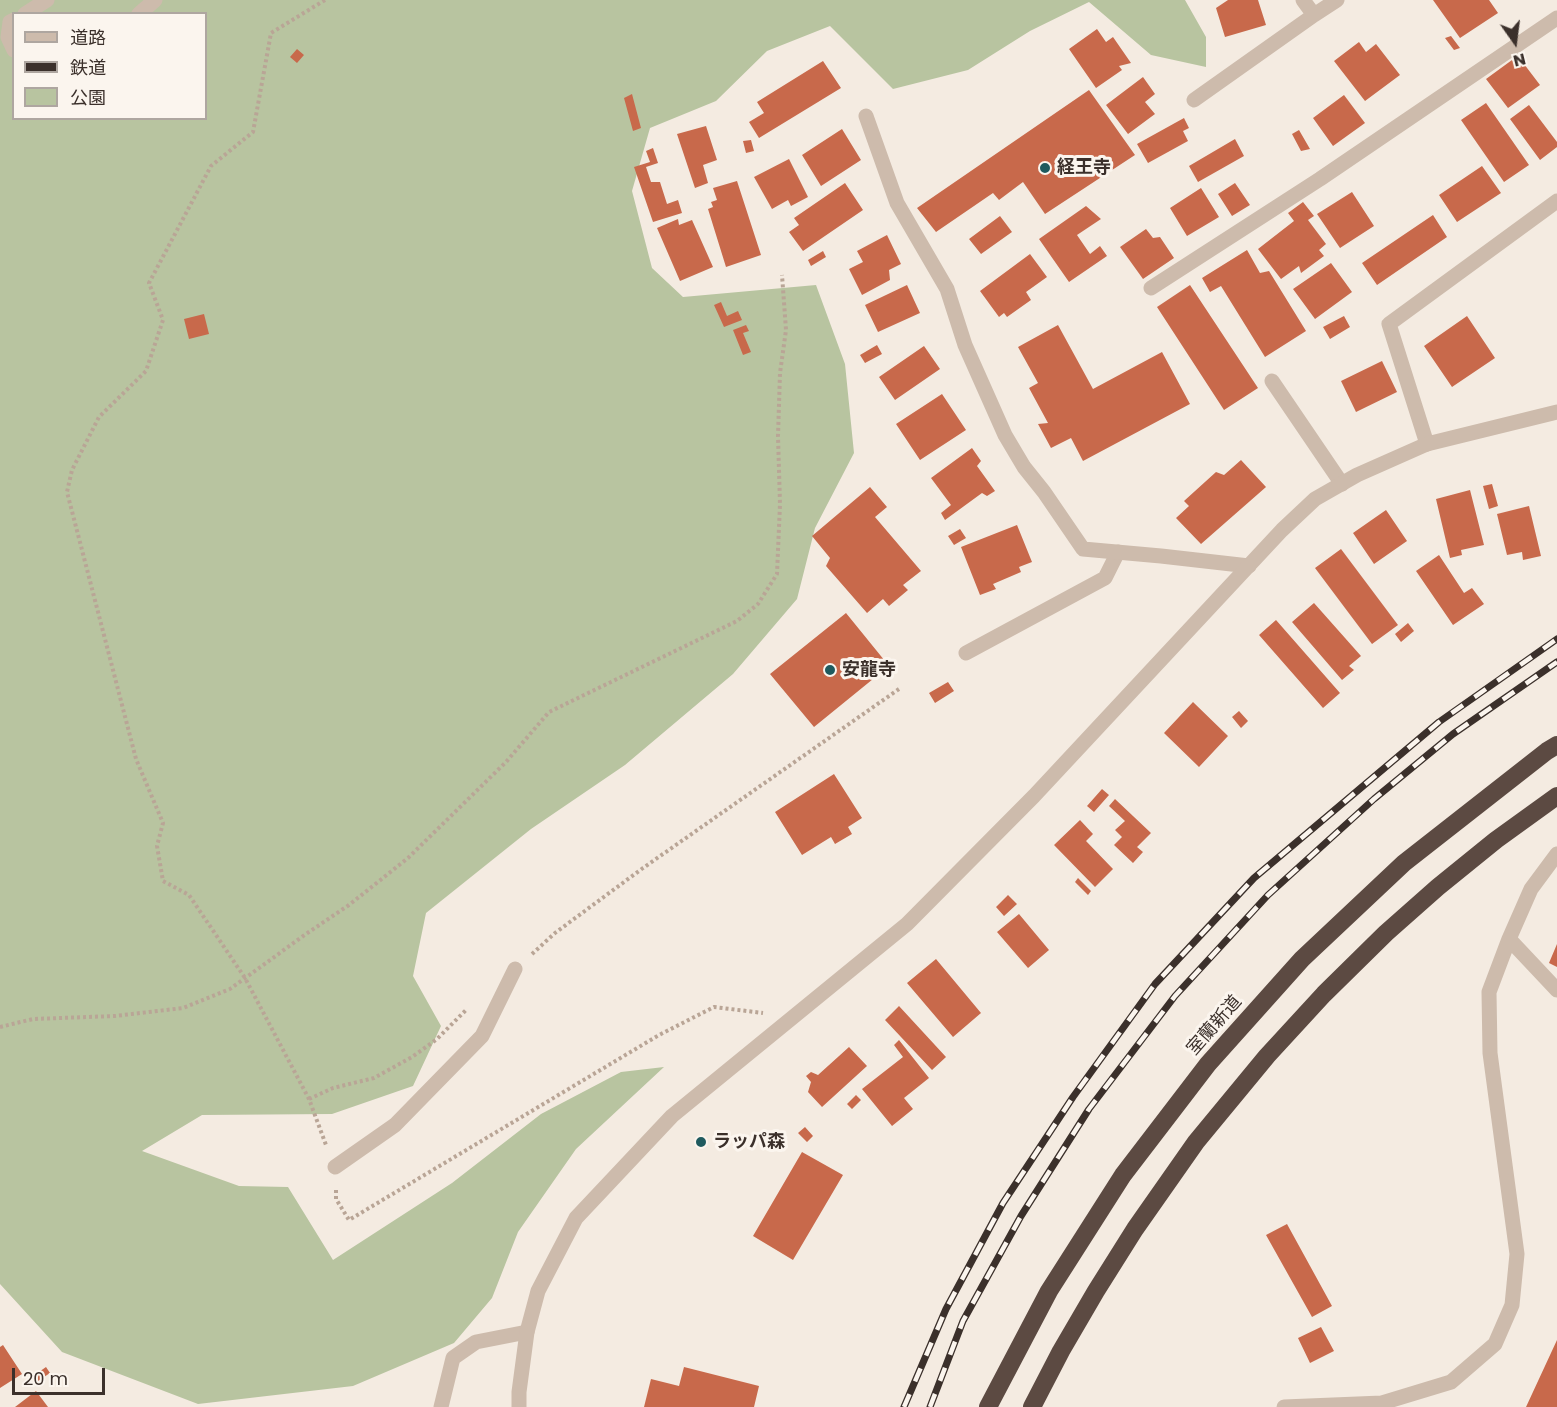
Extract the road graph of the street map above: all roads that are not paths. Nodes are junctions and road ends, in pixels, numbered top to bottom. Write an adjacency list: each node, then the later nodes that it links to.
1 (47, 0): 5 (street)
2 (155, 0): 6 (street)
3 (1303, 0): 7 (street)
4 (1337, 0): 7 (street)
5 (28, 12)
6 (141, 12)
7 (1314, 15): 11 (street)
8 (1557, 18): 14 (street)
9 (12, 21): 10 (street)
10 (12, 46)
11 (1194, 100)
12 (866, 116): 19 (street)
13 (1557, 201): 17 (street)
14 (1151, 288)
15 (1272, 381): 18 (street)
16 (1557, 412): 17 (street)
17 (1427, 444): 18 (street)
18 (1342, 484): 20 (street)
19 (1118, 552): 20 (street); 21 (street)
20 (1249, 566): 29 (street)
21 (966, 654)
22 (1557, 745): 32 (highway, 室蘭新道)
23 (1557, 795): 33 (highway)
24 (1557, 854): 25 (street)
25 (1509, 939): 27 (street); 34 (street)
26 (515, 969): 28 (street)
27 (1557, 990)
28 (335, 1167)
29 (526, 1332): 30 (street); 31 (street)
30 (441, 1407)
31 (519, 1407)
32 (988, 1407)
33 (1032, 1407)
34 (1284, 1407)

